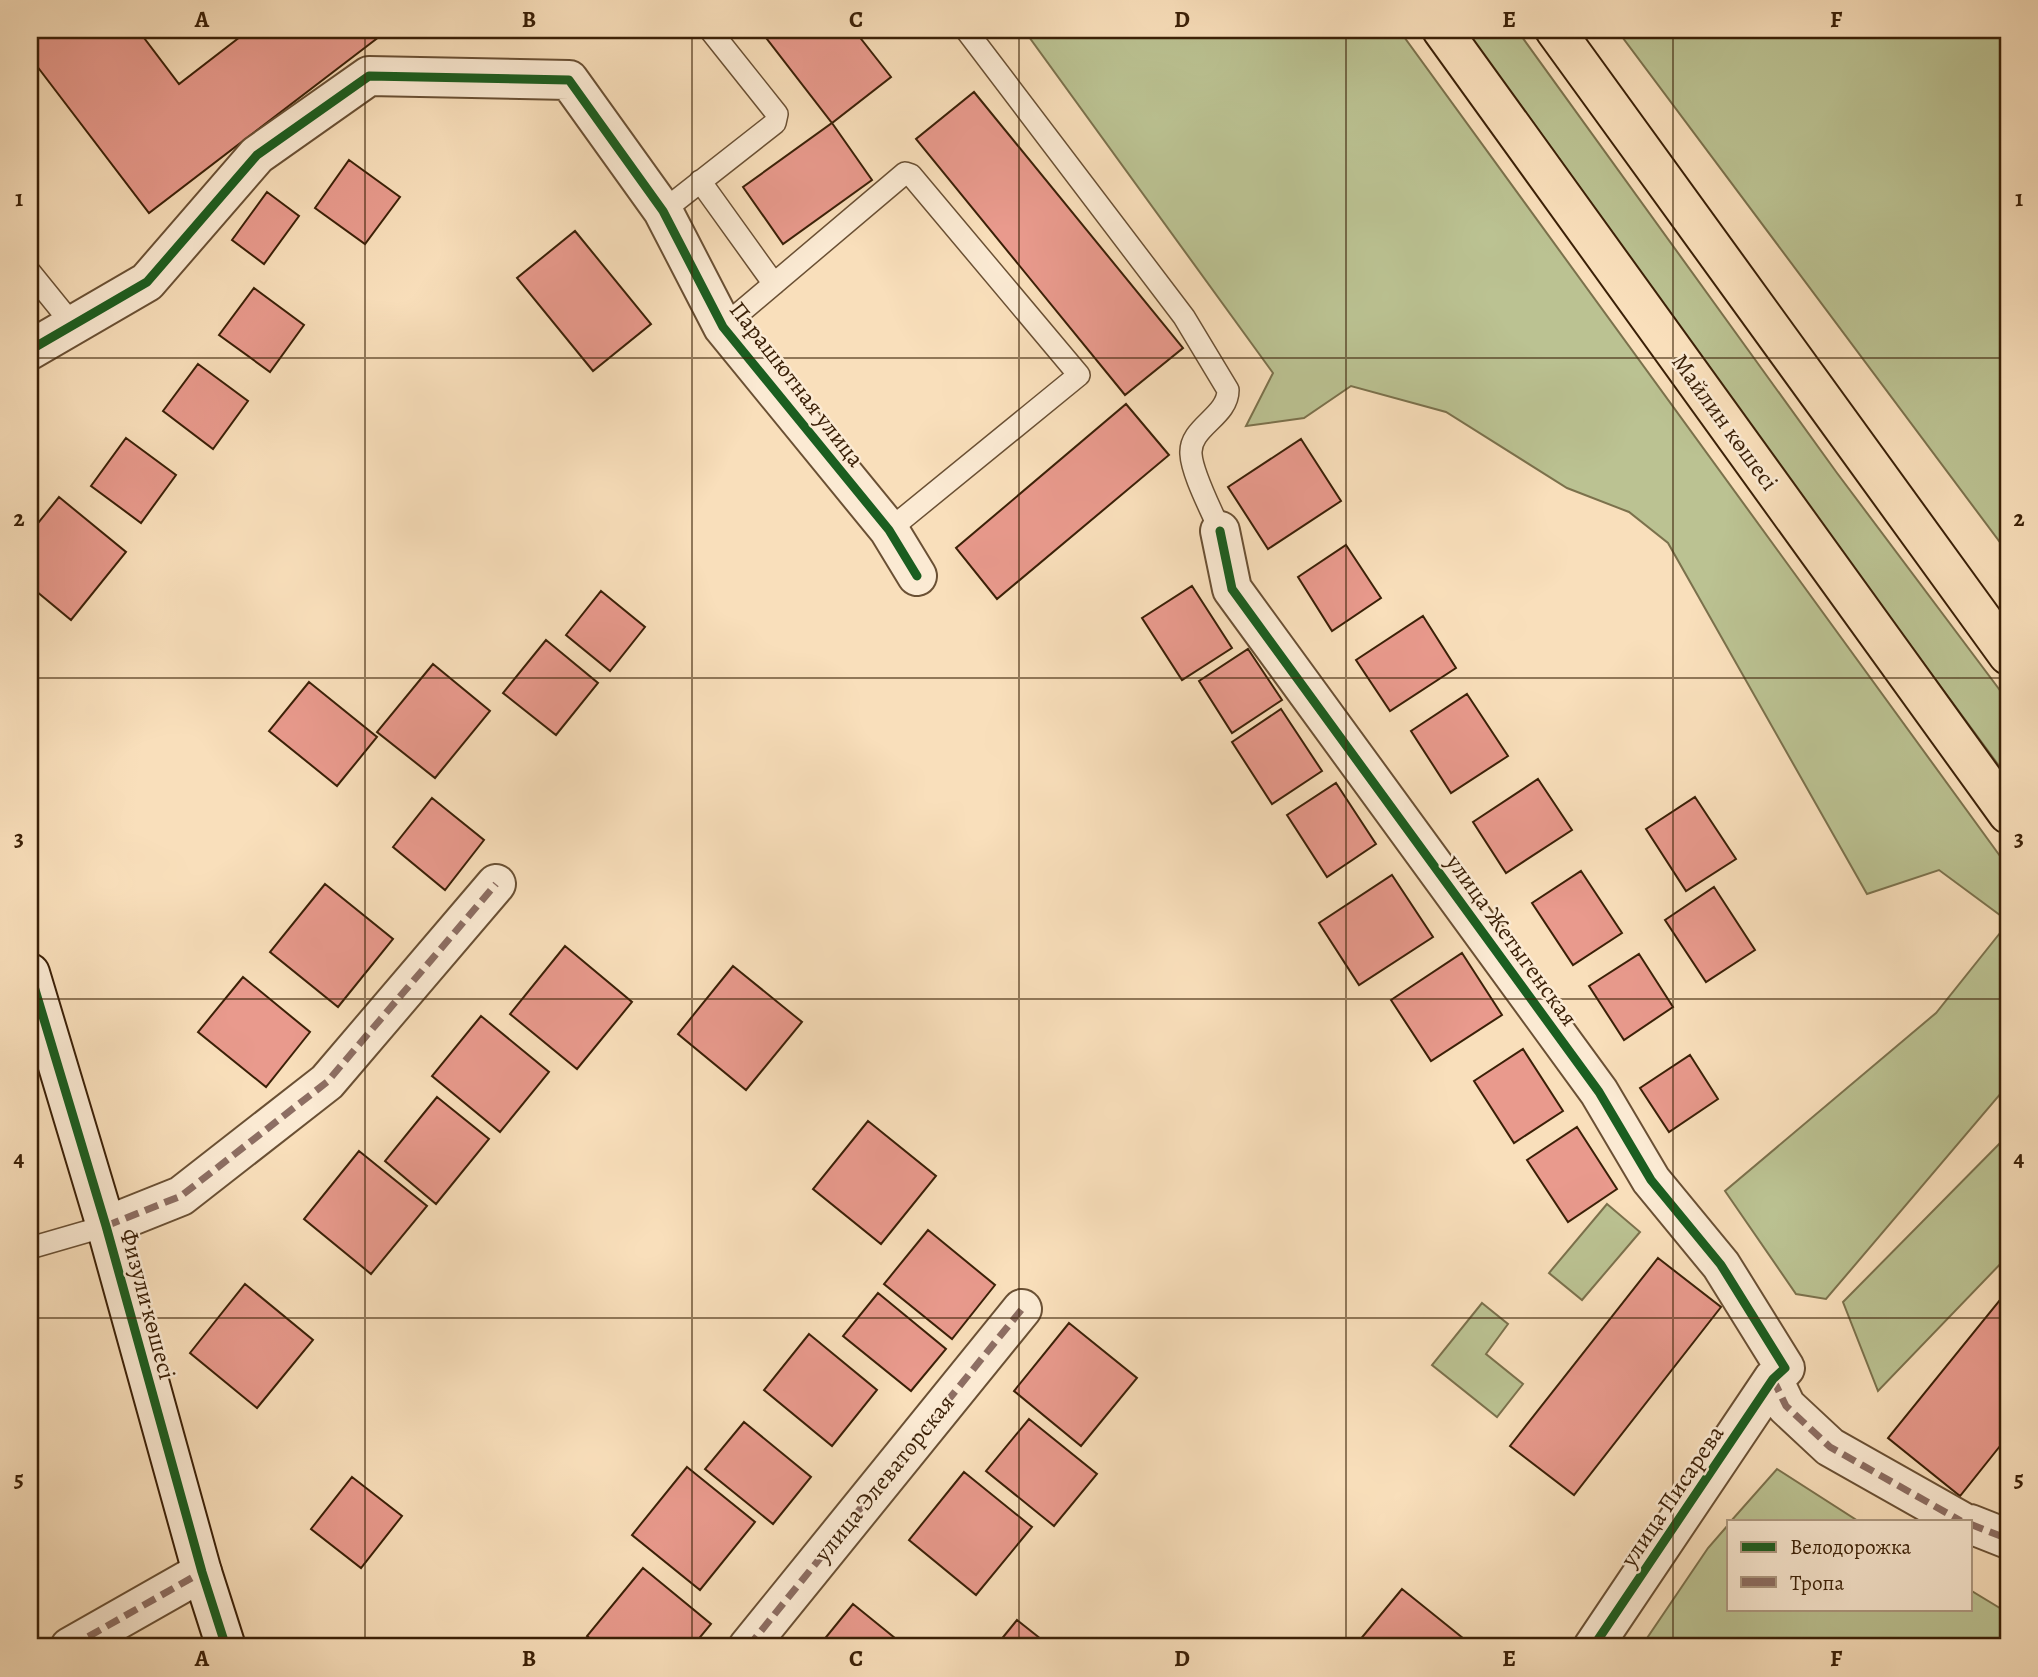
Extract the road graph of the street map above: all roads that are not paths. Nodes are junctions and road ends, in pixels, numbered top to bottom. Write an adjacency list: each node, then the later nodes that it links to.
1 (710, 30): 5 (lane)
2 (966, 30): 13 (lane)
3 (1442, 30): 16 (main road, Майлин көшесі)
4 (1555, 30): 15 (main road)
5 (700, 181): 6 (lane); 8 (lane)
6 (663, 211): 9 (street, Парашютная улица); 10 (street, Парашютная улица)
7 (30, 272): 9 (lane)
8 (774, 284): 10 (lane); 12 (lane)
9 (73, 325): 11 (street, Парашютная улица)
10 (723, 327): 12 (street, Парашютная улица)
11 (30, 349)
12 (889, 530): 14 (street, Парашютная улица)
13 (1220, 531): 22 (street, улица Жетыгенская)
14 (917, 576)
15 (2008, 655)
16 (2008, 814)
17 (496, 884): 19 (street)
18 (30, 972): 19 (street, Физули көшесі)
19 (106, 1226): 20 (lane); 24 (street, Физули көшесі)
20 (30, 1248)
21 (1021, 1309): 27 (street, улица Элеваторская)
22 (1779, 1373): 23 (street, улица Жетыгенская); 28 (street, улица Писарева)
23 (1965, 1520)
24 (202, 1572): 25 (street); 26 (street, Физули көшесі)
25 (70, 1647)
26 (226, 1647)
27 (748, 1647)
28 (1593, 1647)

